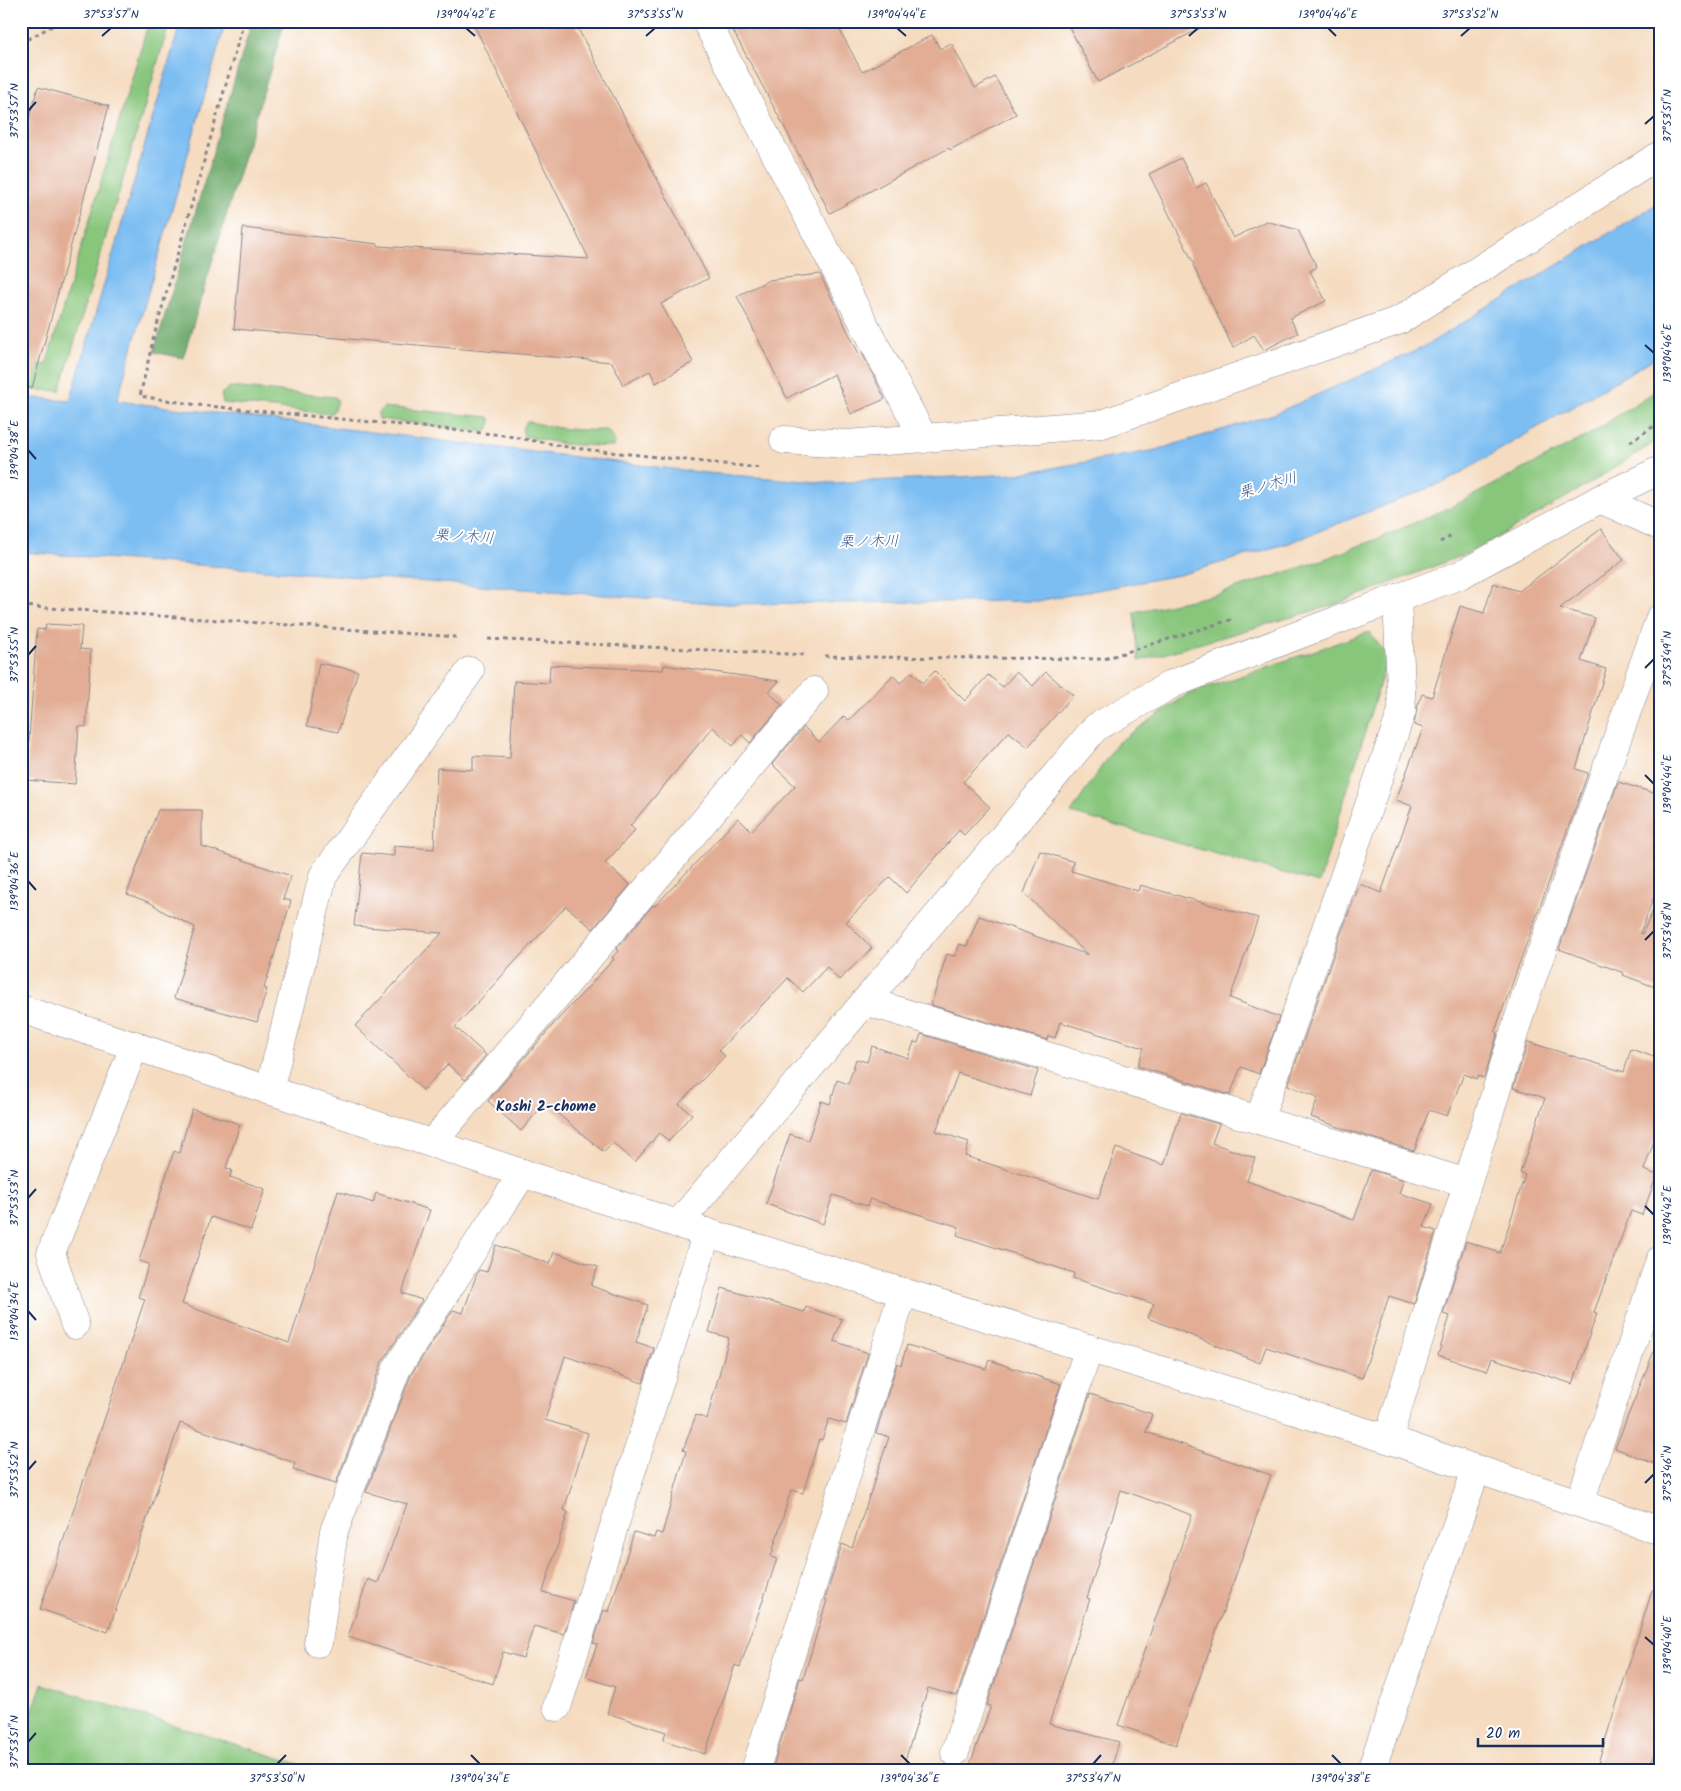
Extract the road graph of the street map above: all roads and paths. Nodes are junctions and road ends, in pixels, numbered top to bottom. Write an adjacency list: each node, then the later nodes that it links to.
1 (61, 21): 4 (path)
2 (244, 21): 10 (path)
3 (706, 21): 7 (street)
4 (21, 43)
5 (1660, 155): 7 (street)
6 (1660, 422): 9 (path)
7 (924, 438): 8 (street)
8 (784, 440)
9 (1629, 442)
10 (763, 468)
11 (1660, 470): 12 (street)
12 (1600, 499): 13 (street); 16 (street)
13 (1660, 526)
14 (1458, 533): 15 (path)
15 (1440, 542)
16 (1396, 598): 26 (street); 30 (street)
17 (21, 606): 20 (path)
18 (1236, 618): 23 (path)
19 (1660, 618): 33 (street)
20 (460, 637)
21 (480, 639): 22 (path)
22 (815, 655)
23 (825, 656)
24 (470, 671): 29 (street)
25 (814, 691): 31 (street)
26 (866, 1001): 30 (street); 34 (street)
27 (21, 1009): 28 (street)
28 (135, 1045): 29 (street); 38 (street)
29 (269, 1090): 31 (street)
30 (1258, 1120): 33 (street)
31 (432, 1143): 32 (street)
32 (523, 1173): 34 (street); 44 (street)
33 (1467, 1184): 40 (street)
34 (678, 1224): 35 (street)
35 (707, 1232): 37 (street); 45 (street)
36 (1660, 1260): 42 (street)
37 (903, 1292): 39 (street); 47 (street)
38 (75, 1325)
39 (1089, 1348): 40 (street); 46 (street)
40 (1388, 1439): 41 (street)
41 (1476, 1470): 42 (street); 48 (street)
42 (1580, 1502): 43 (street)
43 (1660, 1531)
44 (318, 1642)
45 (558, 1706)
46 (955, 1752)
47 (756, 1768)
48 (1371, 1770)

